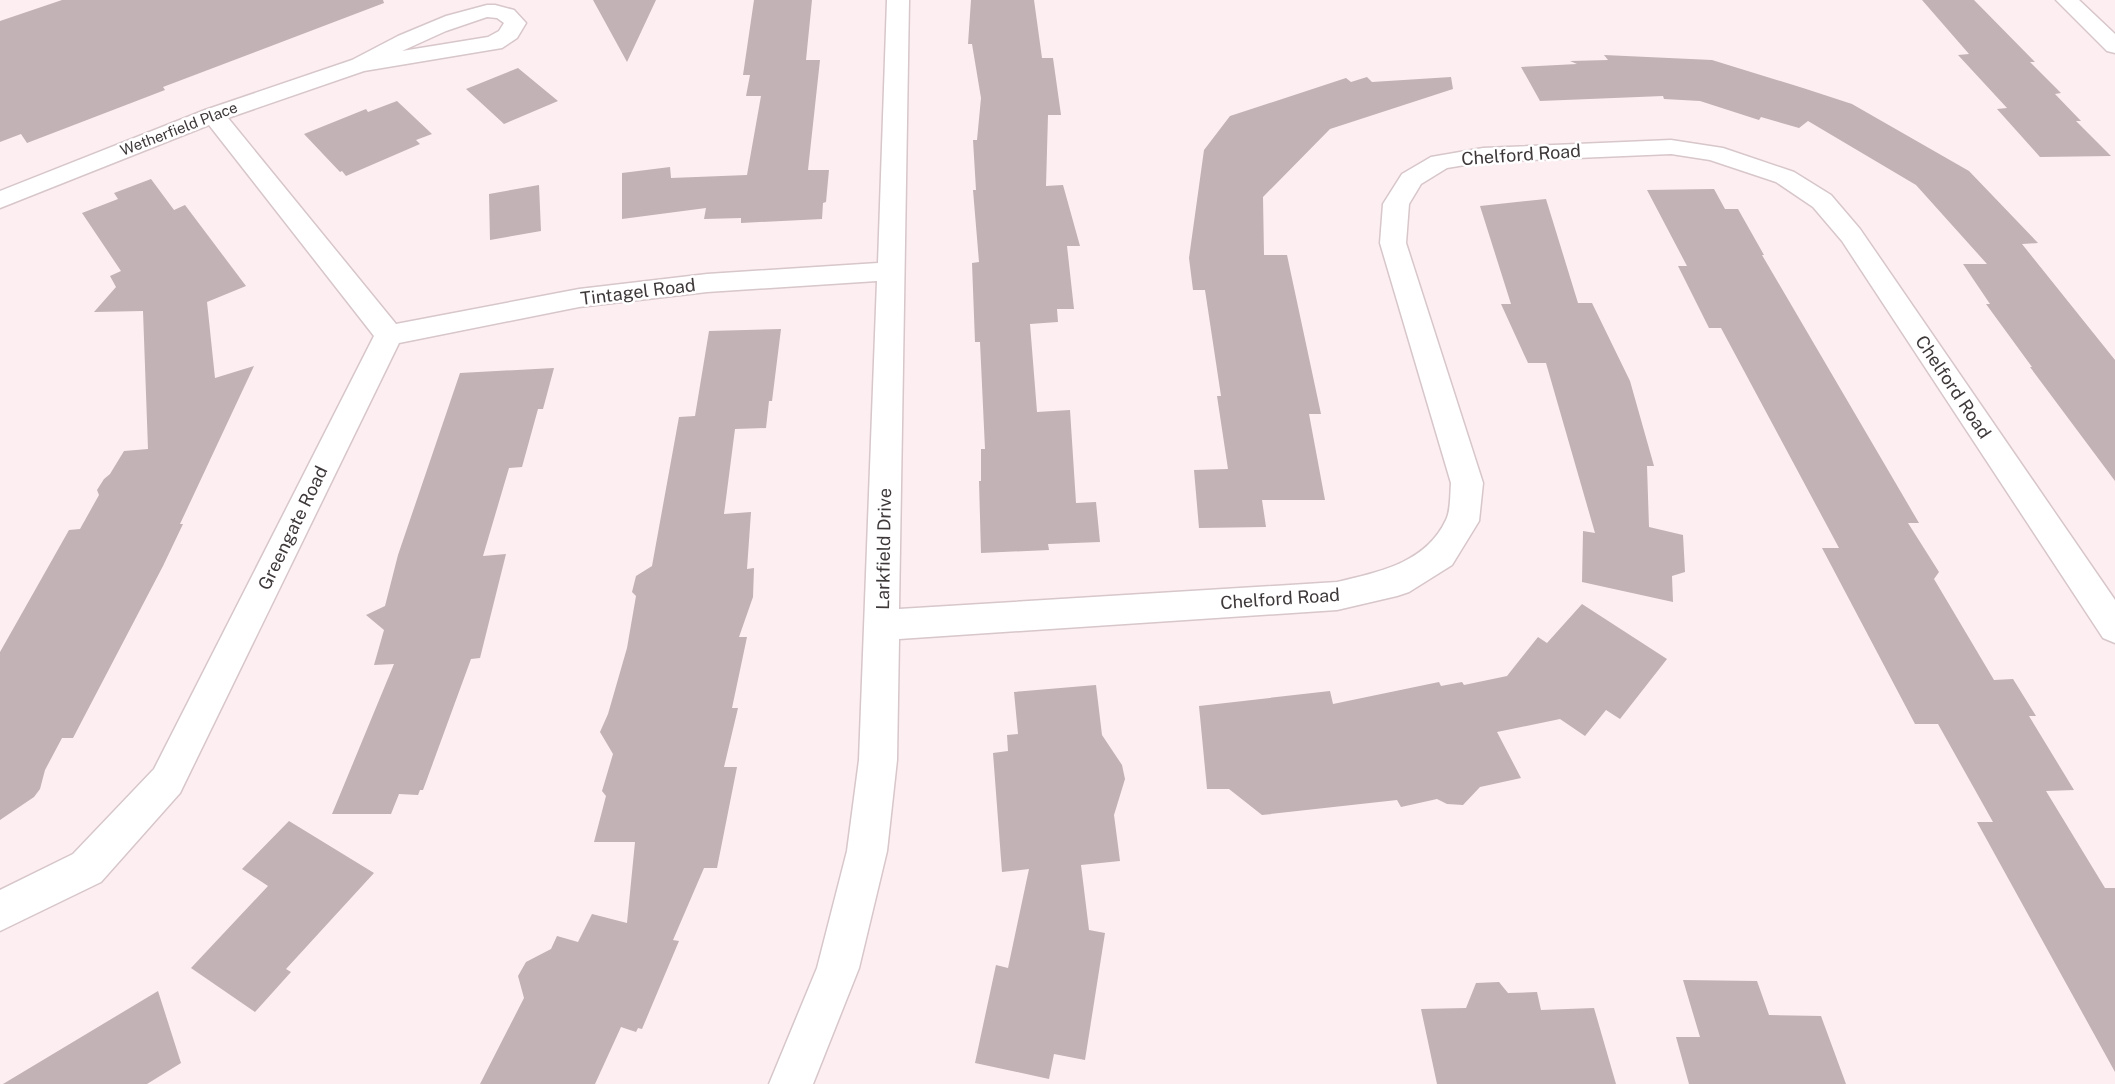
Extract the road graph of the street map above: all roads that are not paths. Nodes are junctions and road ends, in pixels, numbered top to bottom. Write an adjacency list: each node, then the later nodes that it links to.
1 (898, 0): 7 (street, Larkfield Drive)
2 (2067, 0): 3 (street)
3 (2115, 46)
4 (360, 65): 4 (street, Wetherfield Place); 5 (street, Wetherfield Place)
5 (213, 115): 6 (street, Wetherfield Place); 8 (street)
6 (0, 200)
7 (890, 272): 8 (street, Tintagel Road); 9 (street, Larkfield Drive)
8 (389, 335): 11 (street, Greengate Road)
9 (882, 625): 10 (street, Chelford Road); 12 (street, Larkfield Drive)
10 (2115, 628)
11 (0, 911)
12 (790, 1084)

